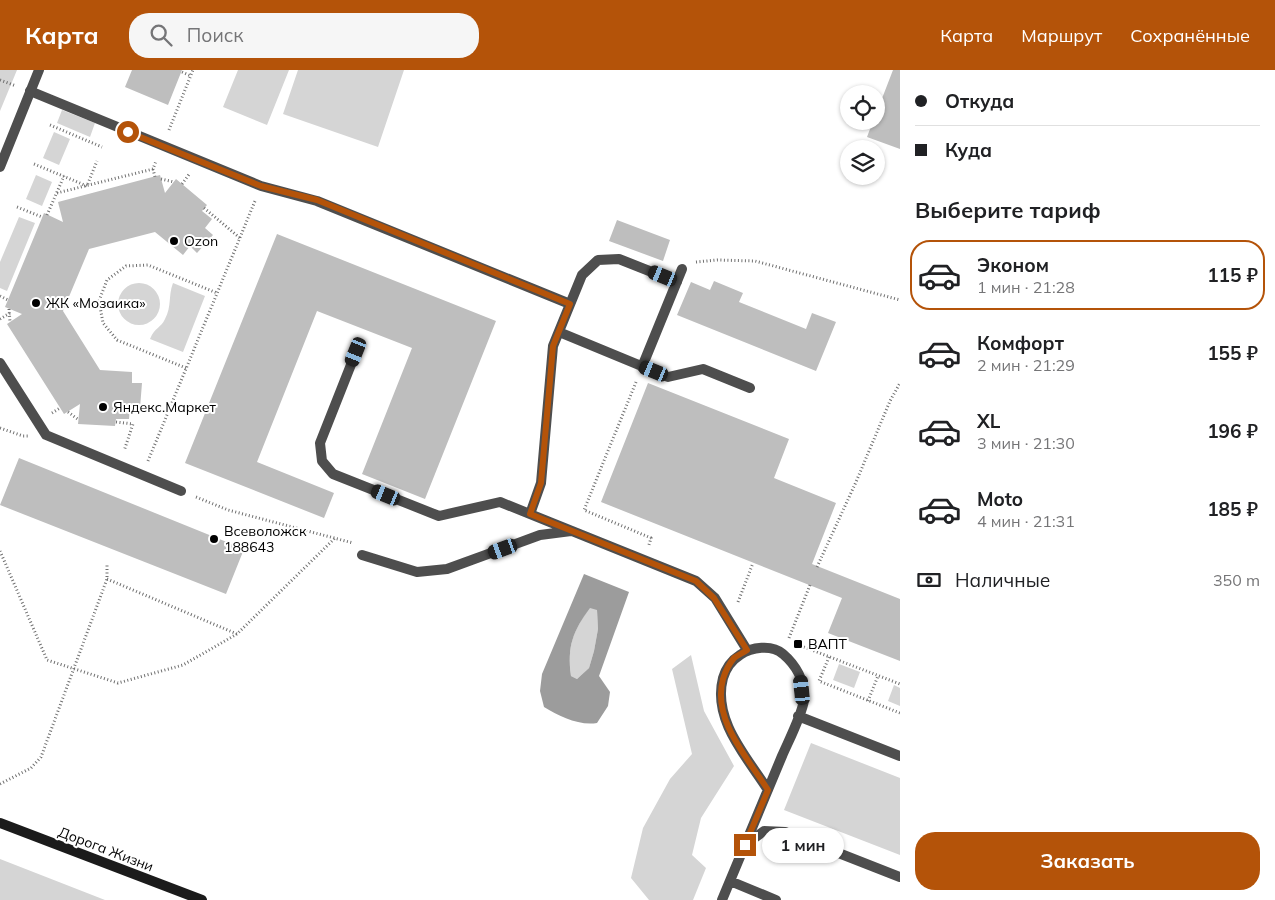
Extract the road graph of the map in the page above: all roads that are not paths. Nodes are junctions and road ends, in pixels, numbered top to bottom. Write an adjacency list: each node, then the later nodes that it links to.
1 (39, 70): 2 (street)
2 (30, 91): 3 (street); 6 (street)
3 (0, 167)
4 (682, 269): 5 (street)
5 (677, 282): 6 (street); 10 (street)
6 (570, 304): 7 (street)
7 (559, 332): 10 (street); 13 (street)
8 (356, 352): 13 (street)
9 (0, 362): 12 (street)
10 (642, 367): 11 (street)
11 (750, 388)
12 (180, 491)
13 (530, 514): 14 (street)
14 (572, 531): 15 (street); 16 (street)
15 (362, 555)
16 (747, 650): 17 (street); 19 (street)
17 (798, 716): 18 (street); 19 (street)
18 (900, 756)
19 (768, 790): 21 (street)
20 (0, 824): 24 (main road, Дорога Жизни)
21 (745, 845): 22 (street); 23 (street)
22 (900, 877)
23 (730, 882): 25 (street); 26 (street)
24 (202, 900)
25 (722, 900)
26 (776, 900)

